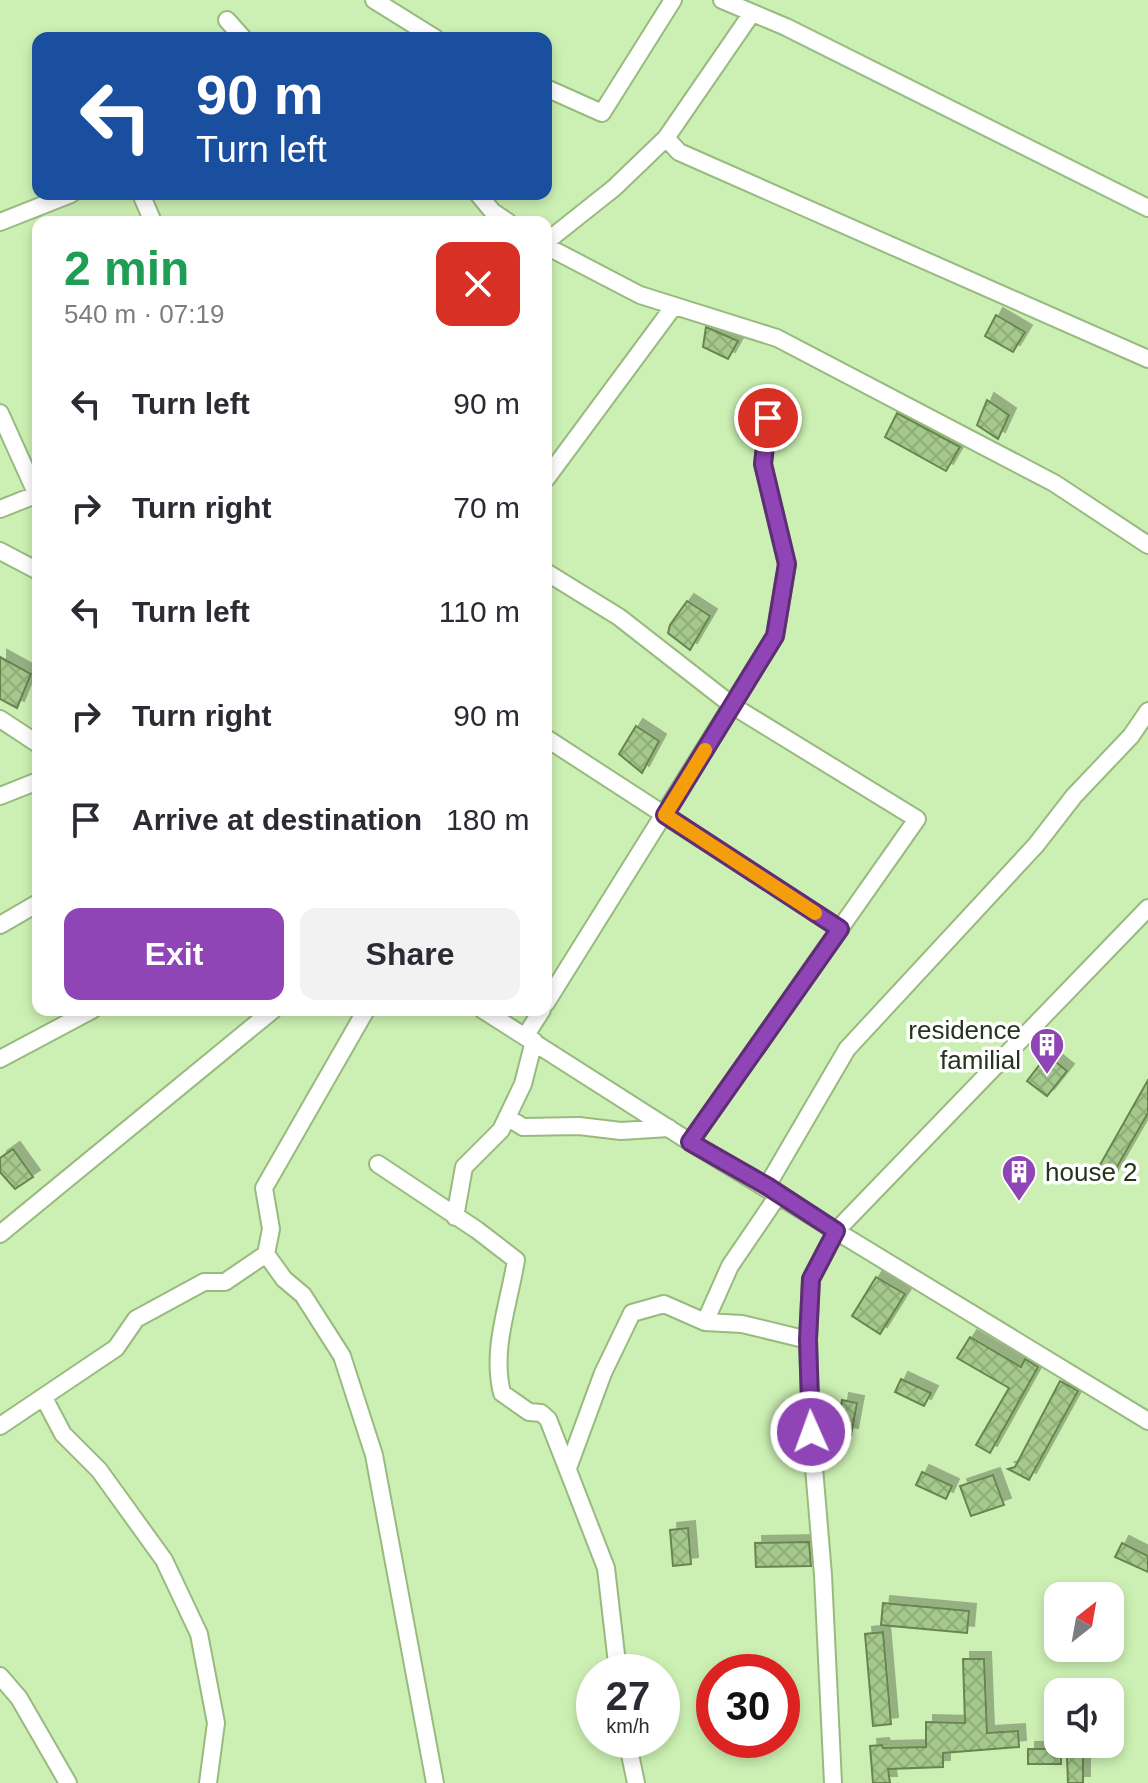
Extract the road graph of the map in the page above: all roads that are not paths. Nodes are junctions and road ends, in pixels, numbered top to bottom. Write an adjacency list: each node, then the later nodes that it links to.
1 (374, 0): 7 (street)
2 (673, 0): 8 (street)
3 (722, 0): 4 (street)
4 (752, 13): 9 (street); 12 (street)
5 (227, 20): 6 (street)
6 (238, 32)
7 (425, 32)
8 (552, 91)
9 (666, 138): 15 (street); 18 (street)
10 (56, 200): 14 (street)
11 (483, 200): 13 (street)
12 (1148, 208)
13 (499, 216)
14 (0, 222)
15 (552, 239)
16 (552, 247): 17 (street)
17 (674, 306): 21 (street); 25 (street)
18 (1148, 359)
19 (0, 413): 22 (street)
20 (768, 418): 29 (street)
21 (552, 471)
22 (32, 483)
23 (32, 496): 24 (street)
24 (0, 509)
25 (1148, 545)
26 (0, 551): 27 (street)
27 (32, 568)
28 (552, 576): 29 (street)
29 (733, 706): 36 (street); 40 (street)
30 (1148, 711): 53 (street)
31 (0, 719): 32 (street)
32 (32, 740)
33 (552, 742): 36 (street)
34 (32, 783): 35 (street)
35 (0, 796)
36 (665, 815): 40 (street); 41 (street)
37 (32, 906): 39 (street)
38 (1148, 908): 55 (street)
39 (0, 925)
40 (840, 929): 51 (street)
41 (552, 994)
42 (81, 1016): 48 (street)
43 (266, 1016): 56 (street)
44 (363, 1016): 57 (street)
45 (493, 1016): 47 (street)
46 (539, 1016): 47 (street)
47 (530, 1038): 49 (street); 50 (street)
48 (0, 1059)
49 (507, 1117): 50 (street); 54 (street)
50 (669, 1128): 51 (street)
51 (690, 1142): 53 (street)
52 (378, 1164): 54 (street)
53 (773, 1190): 55 (street); 58 (street)
54 (455, 1217): 63 (street)
55 (836, 1231): 59 (street); 61 (street)
56 (0, 1234)
57 (266, 1254): 60 (street); 69 (street)
58 (705, 1322): 59 (street); 63 (street)
59 (808, 1340): 71 (street)
60 (44, 1398): 62 (street); 68 (street)
61 (1148, 1421)
62 (0, 1426)
63 (568, 1468): 64 (street)
64 (616, 1654)
65 (0, 1676): 67 (street)
66 (631, 1758): 70 (street)
67 (68, 1783)
68 (208, 1783)
69 (435, 1783)
70 (636, 1783)
71 (833, 1783)

